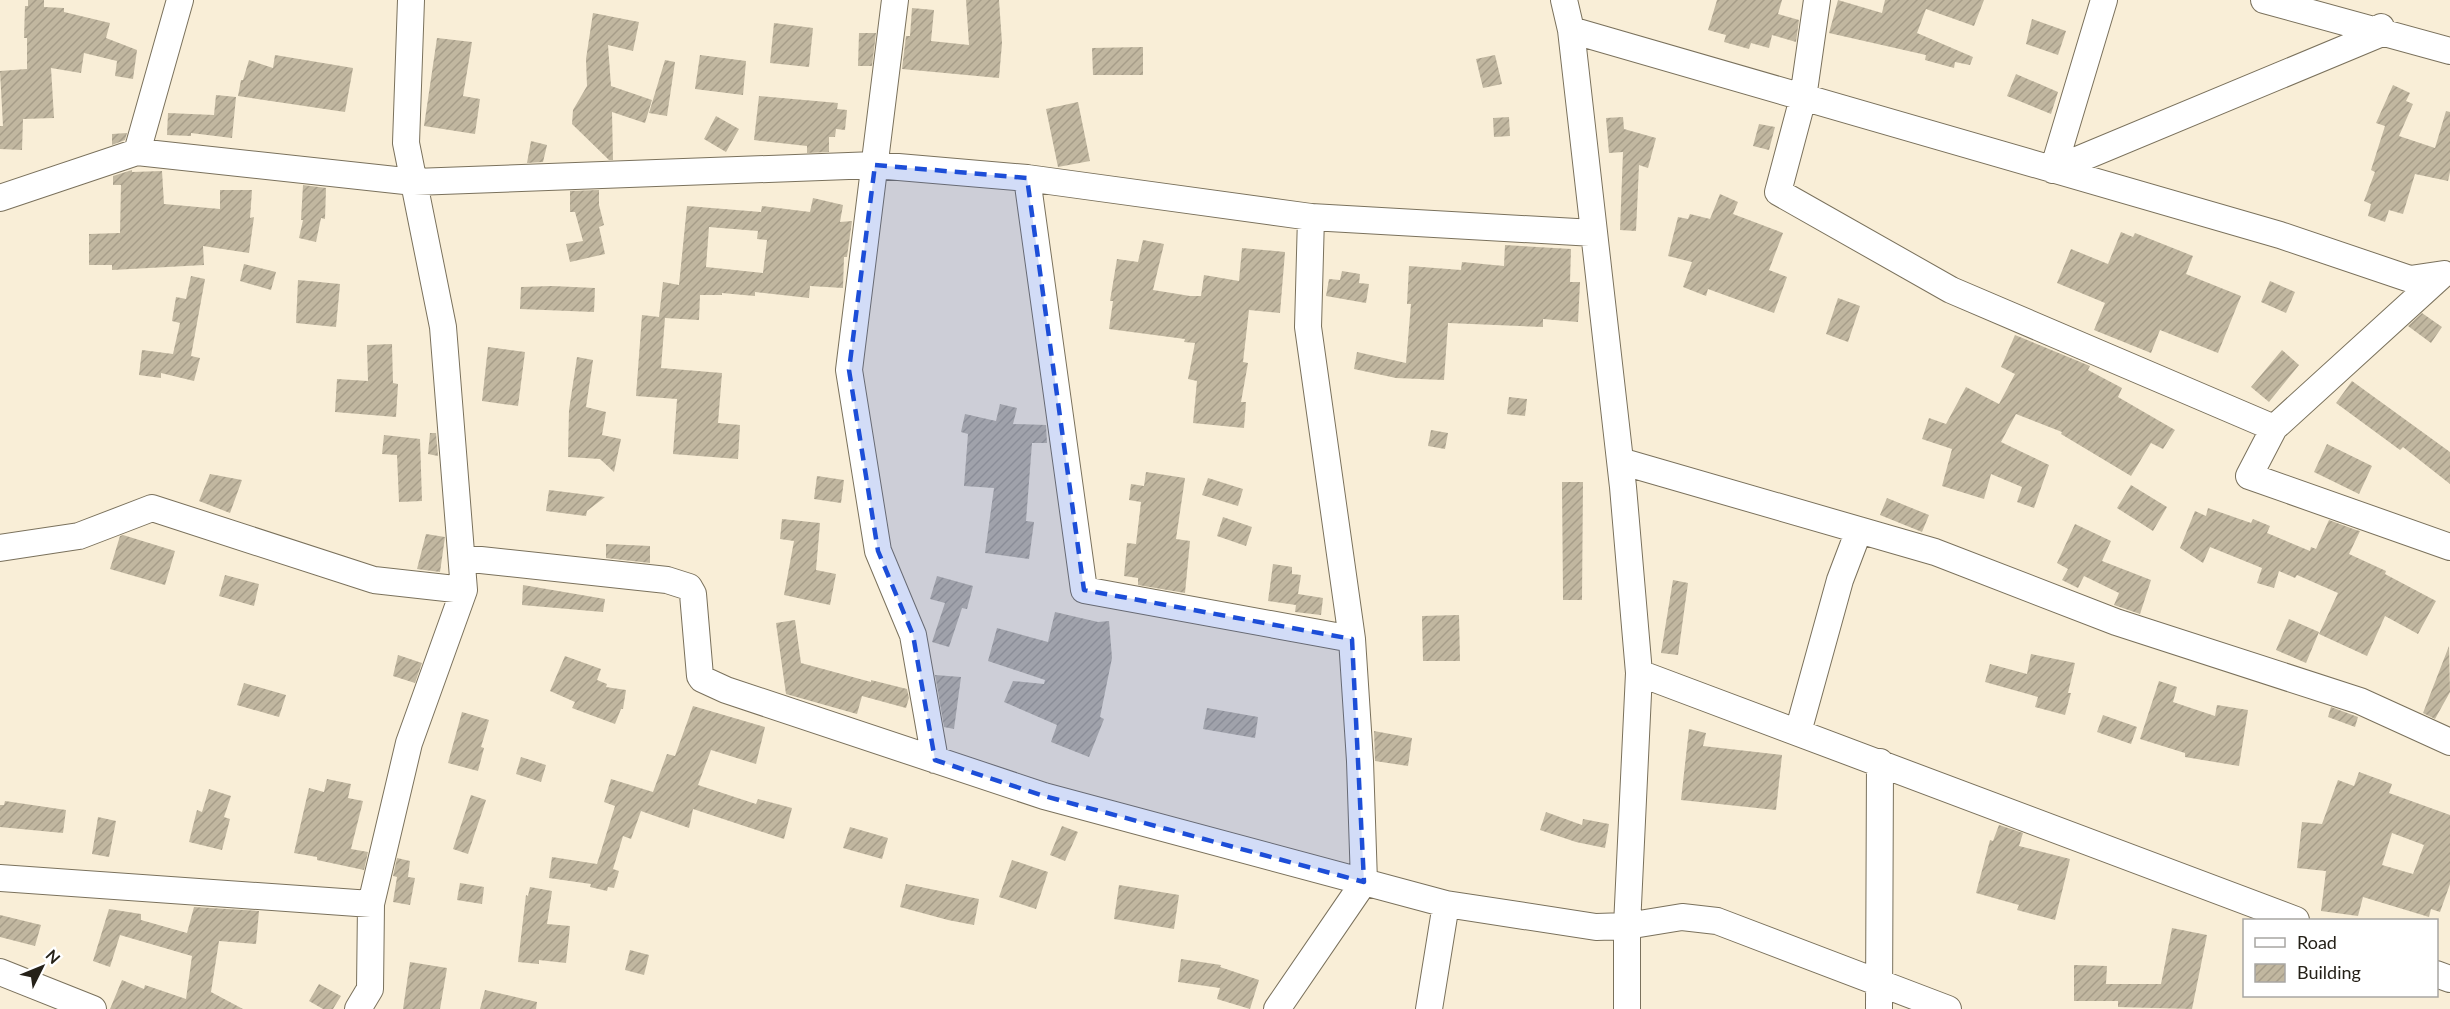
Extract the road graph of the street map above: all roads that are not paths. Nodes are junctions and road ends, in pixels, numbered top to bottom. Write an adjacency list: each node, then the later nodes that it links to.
1 (180, 0): 12 (street)
2 (411, 0): 16 (street)
3 (894, 0): 13 (street)
4 (1564, 0): 8 (street)
5 (1817, 0): 11 (street)
6 (2104, 0): 14 (street)
7 (2264, 0): 9 (street)
8 (1571, 30): 11 (street); 19 (street)
9 (2382, 30): 10 (street); 14 (street)
10 (2450, 51)
11 (1803, 98): 14 (street); 21 (street)
12 (137, 152): 16 (street); 17 (street)
13 (875, 165): 15 (street); 16 (street); 32 (street)
14 (2053, 170): 20 (street)
15 (1027, 178): 18 (street); 28 (street)
16 (414, 182): 26 (street)
17 (0, 198)
18 (1311, 217): 19 (street); 28 (street)
19 (1594, 233): 22 (street)
20 (2445, 274): 21 (street)
21 (2274, 428): 25 (street)
22 (1620, 461): 23 (street); 29 (street)
23 (1859, 530): 30 (street); 31 (street)
24 (0, 548): 27 (street)
25 (2450, 548)
26 (462, 558): 27 (street); 32 (street)
27 (464, 590): 36 (street)
28 (1352, 639): 35 (street)
29 (1639, 673): 30 (street); 39 (street)
30 (1798, 732): 33 (street)
31 (2450, 741)
32 (935, 760): 35 (street)
33 (1880, 762): 38 (street); 41 (street)
34 (0, 878): 36 (street)
35 (1364, 882): 37 (street); 44 (street)
36 (371, 904): 43 (street)
37 (1446, 904): 39 (street); 45 (street)
38 (2291, 919)
39 (1627, 926): 41 (street); 46 (street)
40 (0, 972): 42 (street)
41 (1881, 984): 47 (street); 48 (street)
42 (93, 1009)
43 (358, 1009)
44 (1277, 1009)
45 (1429, 1009)
46 (1627, 1009)
47 (1879, 1009)
48 (1948, 1009)

